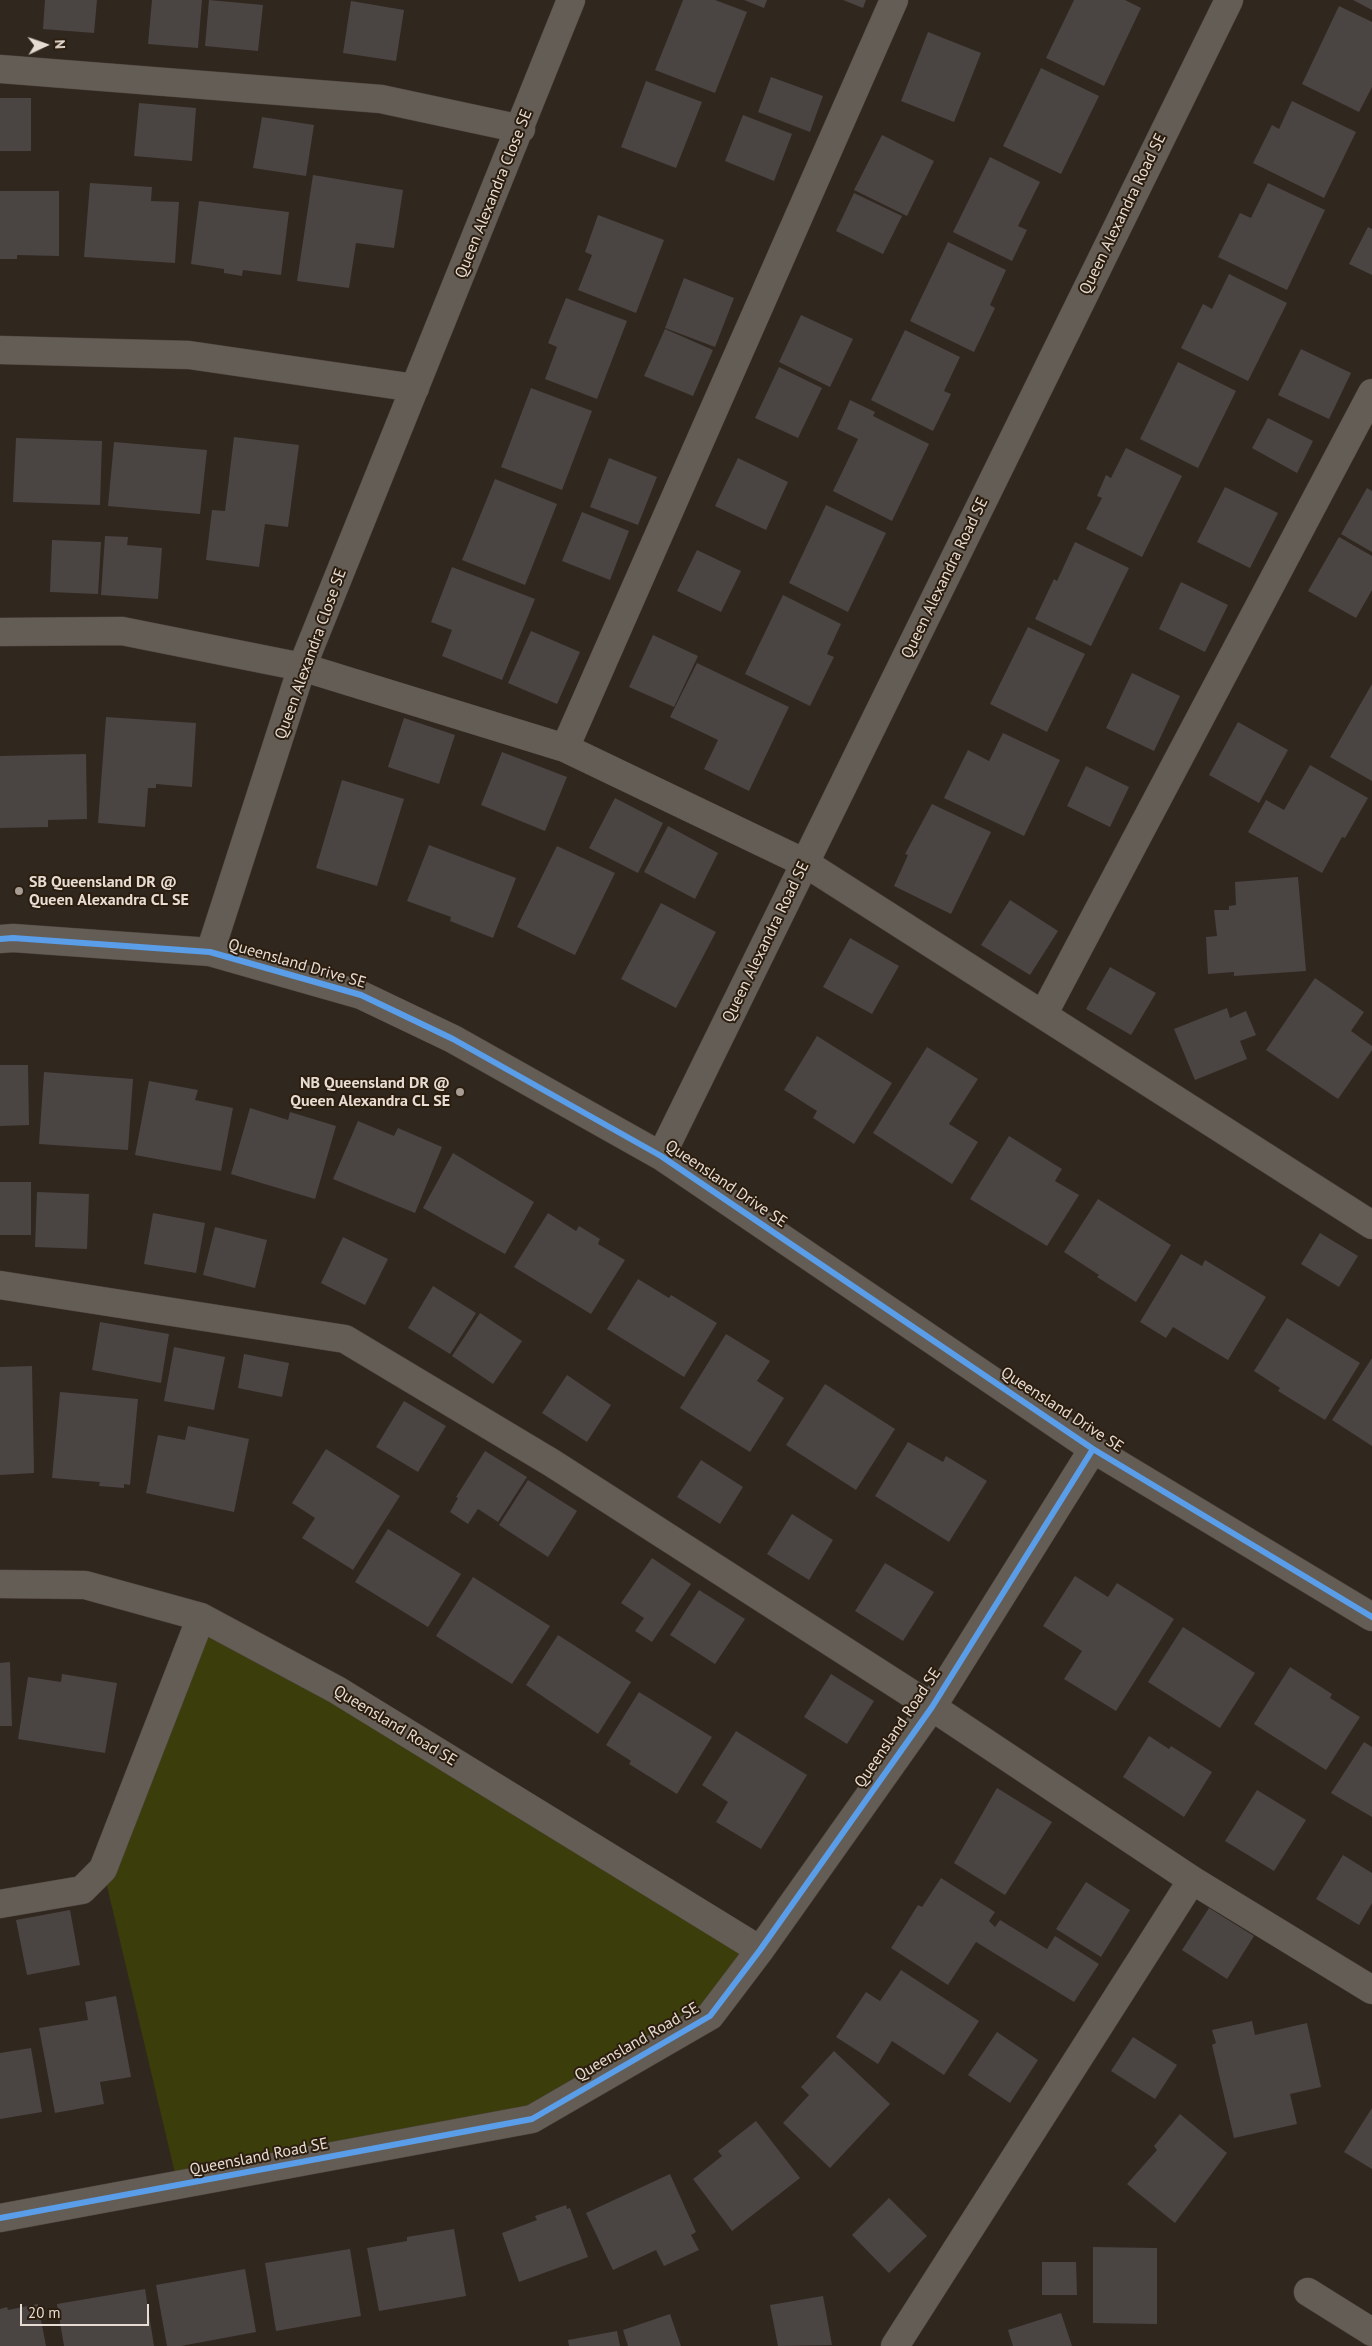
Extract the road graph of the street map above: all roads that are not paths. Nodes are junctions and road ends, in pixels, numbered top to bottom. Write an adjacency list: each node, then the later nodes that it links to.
1 (571, 0): 5 (street, Queen Alexandra Close SE)
2 (894, 0): 11 (street)
3 (1228, 0): 12 (street, Queen Alexandra Road SE)
4 (0, 69): 5 (street)
5 (521, 129): 7 (street, Queen Alexandra Close SE)
6 (0, 350): 7 (street)
7 (415, 388): 10 (street, Queen Alexandra Close SE)
8 (1372, 393): 15 (street)
9 (0, 632): 10 (street)
10 (302, 667): 11 (street); 14 (street, Queen Alexandra Close SE)
11 (565, 748): 12 (street)
12 (805, 863): 15 (street); 16 (street, Queen Alexandra Road SE)
13 (0, 939): 14 (street, Queensland Drive SE)
14 (210, 952): 16 (street, Queensland Drive SE)
15 (1043, 1015): 17 (street)
16 (661, 1156): 19 (street, Queensland Drive SE)
17 (1372, 1224)
18 (0, 1285): 23 (street)
19 (1093, 1449): 22 (street, Queensland Drive SE); 23 (street, Queensland Road SE)
20 (0, 1584): 21 (street, Queensland Road SE)
21 (201, 1616): 25 (street); 26 (street, Queensland Road SE)
22 (1372, 1616)
23 (932, 1707): 24 (street); 26 (street, Queensland Road SE)
24 (1192, 1880): 27 (street); 31 (street)
25 (0, 1904)
26 (760, 1950): 28 (street, Queensland Road SE)
27 (1372, 1990)
28 (0, 2218)
29 (1308, 2292): 30 (street)
30 (1372, 2332)
31 (895, 2346)

